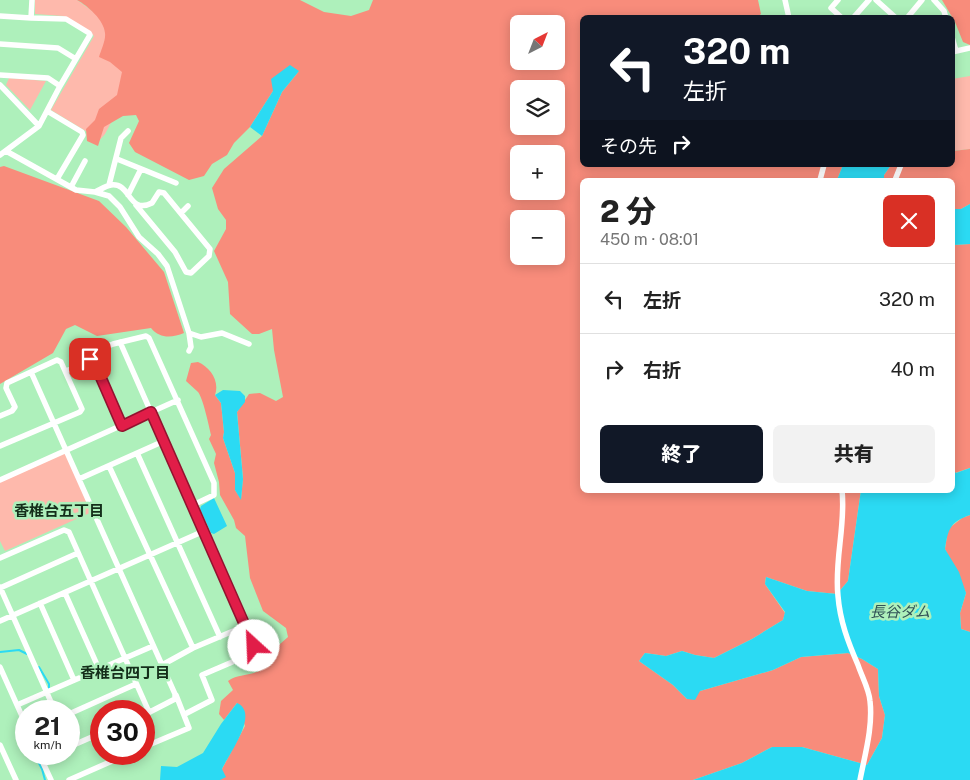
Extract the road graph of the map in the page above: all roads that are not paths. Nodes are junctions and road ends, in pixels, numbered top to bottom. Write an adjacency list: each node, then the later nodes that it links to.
1 (32, 0): 15 (street)
2 (785, 0): 8 (street)
3 (838, 0): 9 (street)
4 (869, 0): 10 (street)
5 (876, 0): 11 (street)
6 (922, 0): 12 (street)
7 (934, 0): 13 (street)
8 (788, 15)
9 (839, 15)
10 (855, 15)
11 (893, 15)
12 (910, 15)
13 (945, 15)
14 (0, 16): 15 (street)
15 (31, 18): 19 (street)
16 (0, 44): 19 (street)
17 (970, 48): 18 (street)
18 (955, 52)
19 (76, 59): 22 (street)
20 (0, 75): 22 (street)
21 (0, 85): 24 (street)
22 (60, 86): 23 (street)
23 (47, 111): 24 (street); 30 (street)
24 (40, 126): 26 (street)
25 (128, 131): 27 (street)
26 (3, 153): 30 (street)
27 (117, 159): 29 (street); 32 (street)
28 (84, 161): 33 (street)
29 (141, 169): 31 (street); 35 (street)
30 (57, 179): 33 (street)
31 (176, 183)
32 (109, 186): 34 (street); 35 (street)
33 (71, 187): 34 (street)
34 (95, 192): 39 (street)
35 (128, 195): 36 (street)
36 (136, 205): 38 (street); 38 (street)
37 (188, 206): 38 (street)
38 (181, 213)
39 (189, 333): 41 (street); 42 (street)
40 (120, 342): 43 (street); 46 (street); 47 (street)
41 (249, 344)
42 (189, 351)
43 (90, 359): 44 (street); 50 (street)
44 (66, 371): 45 (street); 49 (street)
45 (31, 372): 48 (street); 49 (street)
46 (178, 400): 47 (street); 59 (street)
47 (151, 412): 50 (street); 51 (street)
48 (0, 416)
49 (54, 423): 52 (street); 53 (street)
50 (122, 426): 53 (street)
51 (164, 441): 54 (street); 59 (street)
52 (0, 446)
53 (65, 449): 56 (street); 57 (street)
54 (137, 453): 55 (street); 61 (street)
55 (109, 466): 56 (street); 63 (street)
56 (79, 479): 65 (street)
57 (0, 480)
58 (842, 493): 98 (street)
59 (193, 504): 60 (street)
60 (204, 531): 61 (street); 72 (street)
61 (177, 543): 63 (street); 73 (street)
62 (78, 553): 64 (street); 66 (street); 67 (street)
63 (149, 555): 65 (street); 75 (street)
64 (0, 558)
65 (119, 569): 66 (street); 74 (street)
66 (91, 581): 68 (street); 76 (street)
67 (0, 587): 70 (street)
68 (65, 593): 69 (street); 79 (street)
69 (40, 604): 70 (street); 80 (street)
70 (13, 615): 71 (street); 82 (street)
71 (0, 621)
72 (245, 626): 73 (street); 90 (street)
73 (220, 637): 75 (street)
74 (153, 646): 76 (street); 77 (street)
75 (192, 648): 77 (street)
76 (125, 658): 79 (street); 81 (street)
77 (162, 665): 83 (street)
78 (0, 667): 87 (street)
79 (99, 670): 80 (street)
80 (74, 680): 82 (street)
81 (136, 684): 86 (street); 88 (street)
82 (46, 693): 84 (street); 85 (street)
83 (175, 694): 89 (street); 90 (street)
84 (29, 700)
85 (50, 700)
86 (142, 700)
87 (15, 701)
88 (80, 709)
89 (155, 709)
90 (184, 714): 91 (street)
91 (155, 742)
92 (0, 745): 95 (street)
93 (44, 765): 96 (street)
94 (99, 765): 97 (street)
95 (16, 780)
96 (51, 780)
97 (69, 780)
98 (860, 780)

